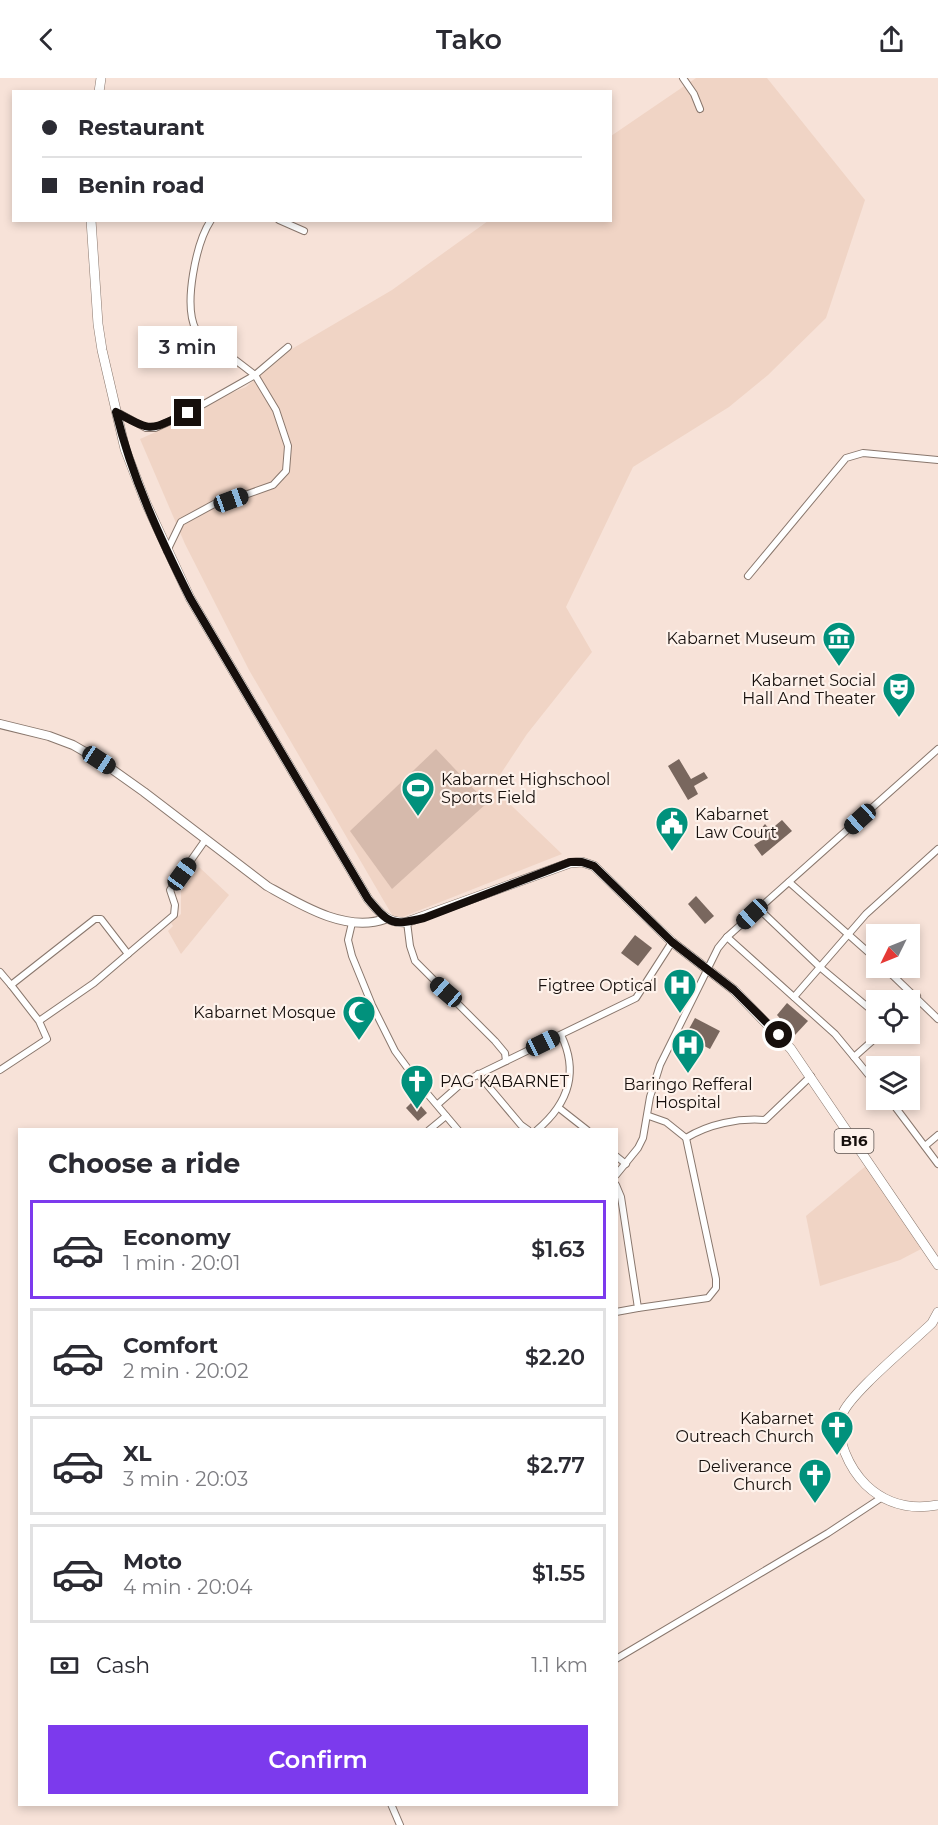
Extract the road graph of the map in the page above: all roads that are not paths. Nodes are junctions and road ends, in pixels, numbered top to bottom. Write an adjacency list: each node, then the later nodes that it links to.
1 (683, 78): 2 (street)
2 (700, 109)
3 (91, 222): 9 (main road)
4 (210, 222): 8 (street)
5 (284, 222): 6 (street)
6 (304, 231)
7 (288, 347): 8 (street)
8 (255, 375): 9 (street); 11 (street)
9 (116, 412): 11 (main road)
10 (938, 460): 12 (street)
11 (167, 552): 19 (main road)
12 (748, 576)
13 (0, 724): 15 (main road)
14 (938, 749): 17 (street)
15 (206, 839): 21 (main road); 26 (street)
16 (938, 849): 22 (street)
17 (789, 882): 18 (street); 22 (street)
18 (759, 909): 23 (street); 27 (street)
19 (385, 919): 20 (main road, B16); 21 (main road)
20 (407, 922): 24 (main road, B16); 41 (street)
21 (352, 923): 46 (street)
22 (848, 935): 25 (street); 27 (street)
23 (727, 937): 28 (street); 33 (street)
24 (672, 942): 28 (main road, B16); 38 (street)
25 (866, 950)
26 (128, 954): 31 (street); 37 (street)
27 (821, 968): 33 (street); 35 (street)
28 (709, 969): 45 (main road, B16); 50 (street)
29 (0, 972): 31 (street)
30 (896, 978): 32 (street)
31 (11, 985): 37 (street)
32 (909, 990)
33 (794, 997): 40 (street)
34 (920, 1000): 36 (street)
35 (866, 1006)
36 (938, 1019)
37 (39, 1021): 42 (street)
38 (561, 1035): 41 (street); 47 (street)
39 (869, 1044): 40 (street)
40 (854, 1057): 43 (street)
41 (506, 1061): 44 (street)
42 (0, 1070)
43 (866, 1072)
44 (478, 1074): 46 (street); 53 (street)
45 (811, 1077): 57 (street); 64 (main road, B16)
46 (438, 1104): 49 (street)
47 (559, 1108): 54 (street); 55 (street)
48 (898, 1110): 58 (street)
49 (446, 1116): 51 (street); 52 (street)
50 (649, 1116): 57 (street); 60 (street)
51 (431, 1128)
52 (456, 1128)
53 (525, 1128)
54 (539, 1128)
55 (584, 1128)
56 (938, 1135): 58 (street)
57 (686, 1138): 65 (street)
58 (925, 1146): 61 (street)
59 (618, 1158): 60 (street)
60 (626, 1164): 62 (street)
61 (938, 1164)
62 (618, 1173)
63 (618, 1190): 65 (street)
64 (938, 1265)
65 (638, 1308): 66 (street)
66 (618, 1312)
67 (938, 1312): 68 (main road)
68 (881, 1498): 69 (main road); 70 (street)
69 (938, 1505)
70 (618, 1658)
71 (392, 1806): 72 (street)
72 (400, 1825)

